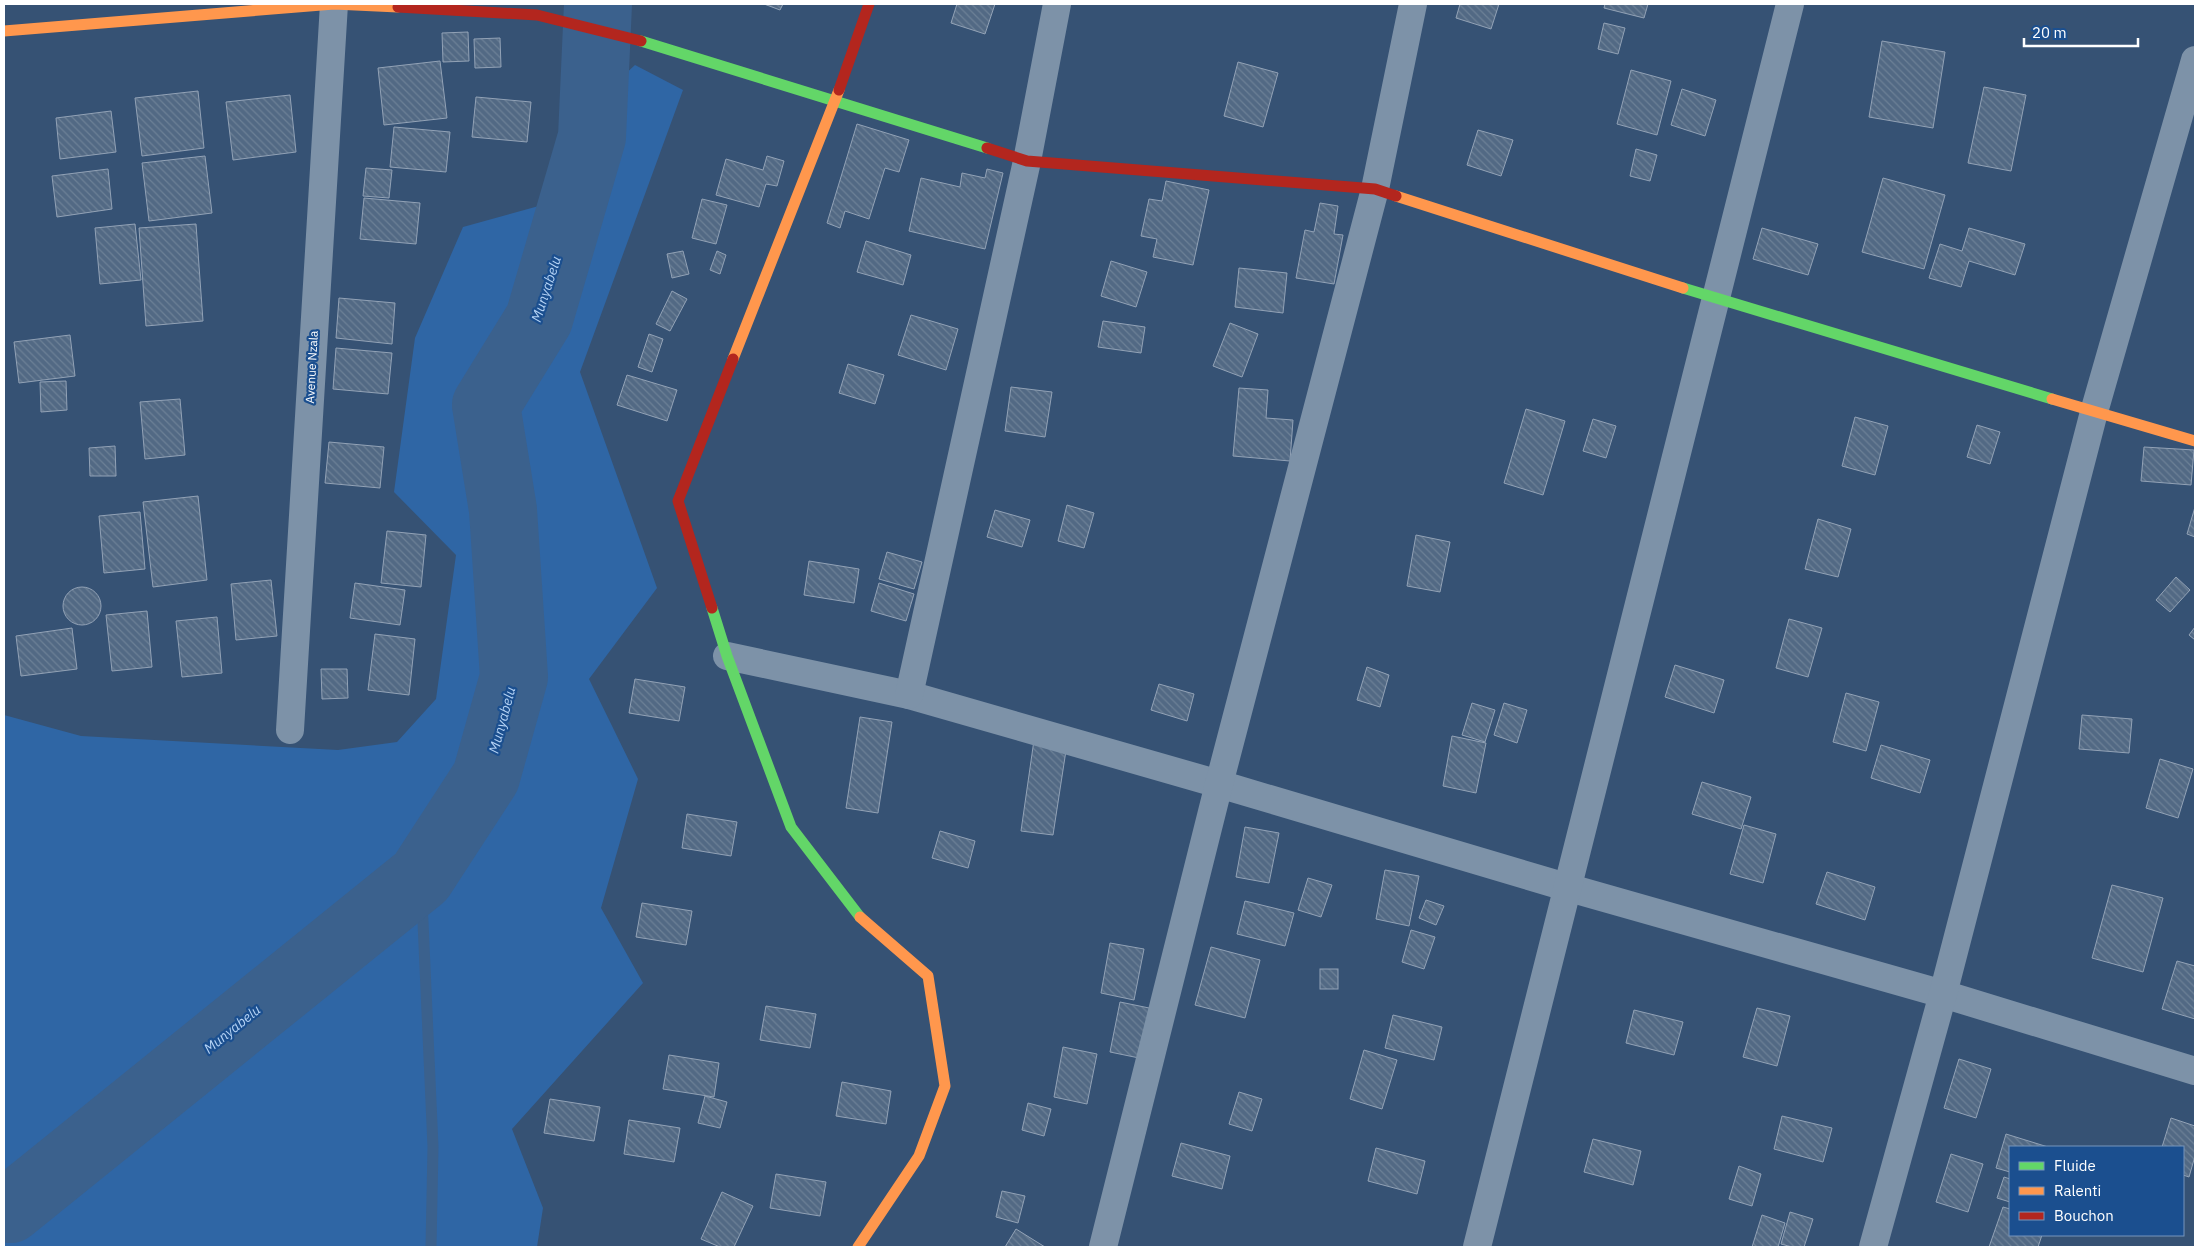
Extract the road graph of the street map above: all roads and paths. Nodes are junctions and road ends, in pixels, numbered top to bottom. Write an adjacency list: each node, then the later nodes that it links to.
1 (334, 4): 6 (street); 8 (street); 16 (street, Avenue Nzala)
2 (869, 4): 8 (street)
3 (1057, 4): 9 (street)
4 (1413, 4): 10 (street)
5 (1790, 4): 11 (street)
6 (4, 32)
7 (2195, 60): 12 (street)
8 (835, 100): 9 (street); 14 (street)
9 (1027, 161): 10 (street); 15 (street)
10 (1375, 189): 11 (street); 17 (street)
11 (1716, 299): 12 (street); 18 (street)
12 (2094, 412): 13 (street); 19 (street)
13 (2195, 441)
14 (727, 656): 15 (street); 21 (street)
15 (909, 695): 17 (street)
16 (290, 730)
17 (1219, 784): 18 (street); 22 (street)
18 (1566, 887): 19 (street); 23 (street)
19 (1943, 994): 20 (street); 24 (street)
20 (2195, 1070)
21 (858, 1247)
22 (1103, 1247)
23 (1477, 1247)
24 (1873, 1247)

